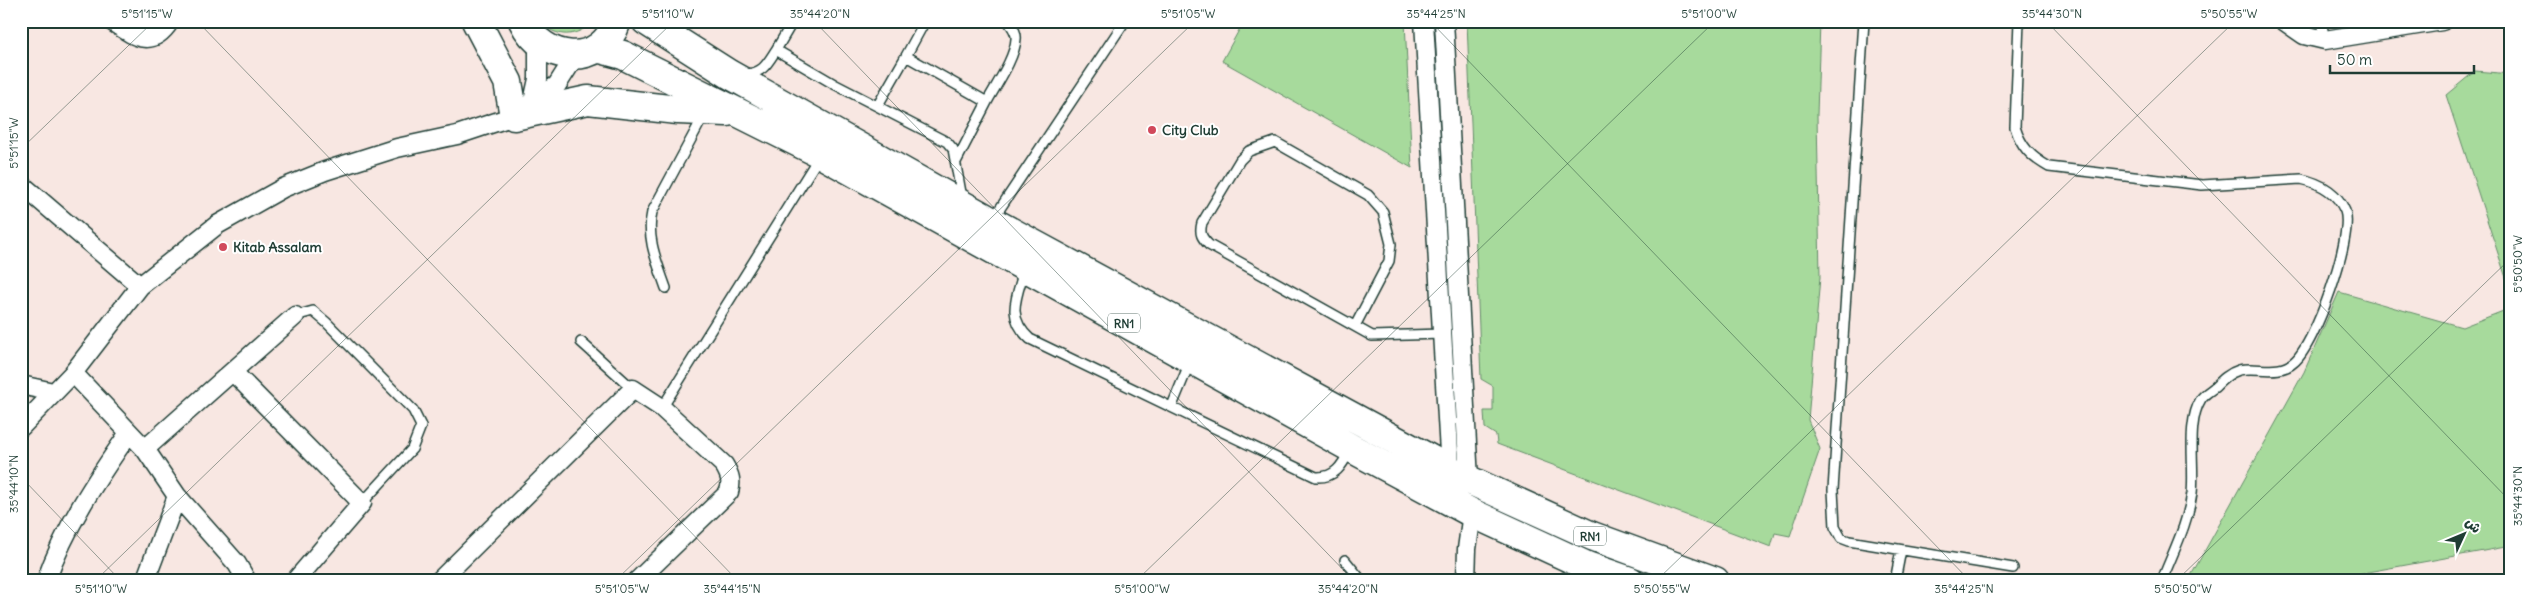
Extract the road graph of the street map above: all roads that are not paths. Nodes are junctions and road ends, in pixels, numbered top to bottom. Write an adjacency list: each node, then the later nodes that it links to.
1 (111, 21): 2 (street)
2 (170, 21)
3 (476, 21): 26 (highway)
4 (522, 21): 19 (highway)
5 (618, 21): 21 (highway)
6 (646, 21): 23 (highway, RN1)
7 (793, 21): 20 (lane)
8 (925, 21): 22 (lane)
9 (1008, 21): 24 (lane)
10 (1125, 21): 33 (lane)
11 (1424, 21): 39 (street)
12 (1444, 21): 53 (street)
13 (1864, 21): 57 (lane)
14 (2019, 21): 60 (lane)
15 (2284, 21): 18 (street)
16 (2321, 21): 18 (lane)
17 (2442, 21): 18 (street)
18 (2325, 40)
19 (538, 44): 21 (highway, RN1); 26 (street)
20 (776, 50): 23 (lane); 25 (lane)
21 (586, 51): 26 (street); 28 (highway, RN1)
22 (906, 56): 24 (lane); 25 (lane)
23 (729, 74): 32 (highway, RN1)
24 (987, 102): 30 (lane)
25 (878, 105): 30 (lane)
26 (523, 109): 27 (highway); 35 (street)
27 (707, 110): 28 (highway); 36 (lane)
28 (736, 112): 29 (highway, RN1)
29 (821, 154): 34 (highway, RN1); 48 (lane)
30 (956, 162): 32 (lane)
31 (21, 184): 35 (street)
32 (964, 205): 33 (highway, RN1)
33 (991, 221): 53 (highway, RN1)
34 (1025, 269): 41 (highway, RN1); 47 (lane)
35 (140, 286): 43 (street)
36 (666, 288)
37 (295, 316): 42 (street); 55 (lane)
38 (1354, 326): 38 (lane); 39 (lane)
39 (1443, 334): 53 (street)
40 (581, 342): 45 (lane)
41 (1191, 360): 47 (lane); 52 (highway, RN1)
42 (233, 372): 51 (street); 55 (street)
43 (73, 373): 46 (street); 50 (street)
44 (21, 385): 46 (street)
45 (633, 389): 48 (street); 65 (street)
46 (53, 392): 49 (street)
47 (1172, 406): 52 (lane)
48 (662, 408): 66 (street)
49 (21, 427)
50 (129, 434): 51 (street); 61 (street)
51 (145, 448): 54 (street)
52 (1351, 448): 56 (highway, RN1)
53 (1459, 475): 70 (highway, RN1)
54 (177, 496): 62 (street); 63 (street)
55 (362, 503): 64 (street)
56 (1472, 513): 68 (street); 69 (highway, RN1)
57 (1901, 550): 59 (lane); 71 (lane)
58 (1345, 560): 67 (lane)
59 (2013, 568)
60 (2163, 578)
61 (46, 581)
62 (145, 581)
63 (247, 581)
64 (295, 581)
65 (439, 581)
66 (637, 581)
67 (1362, 581)
68 (1466, 581)
69 (1630, 581)
70 (1716, 581)
71 (1895, 581)

